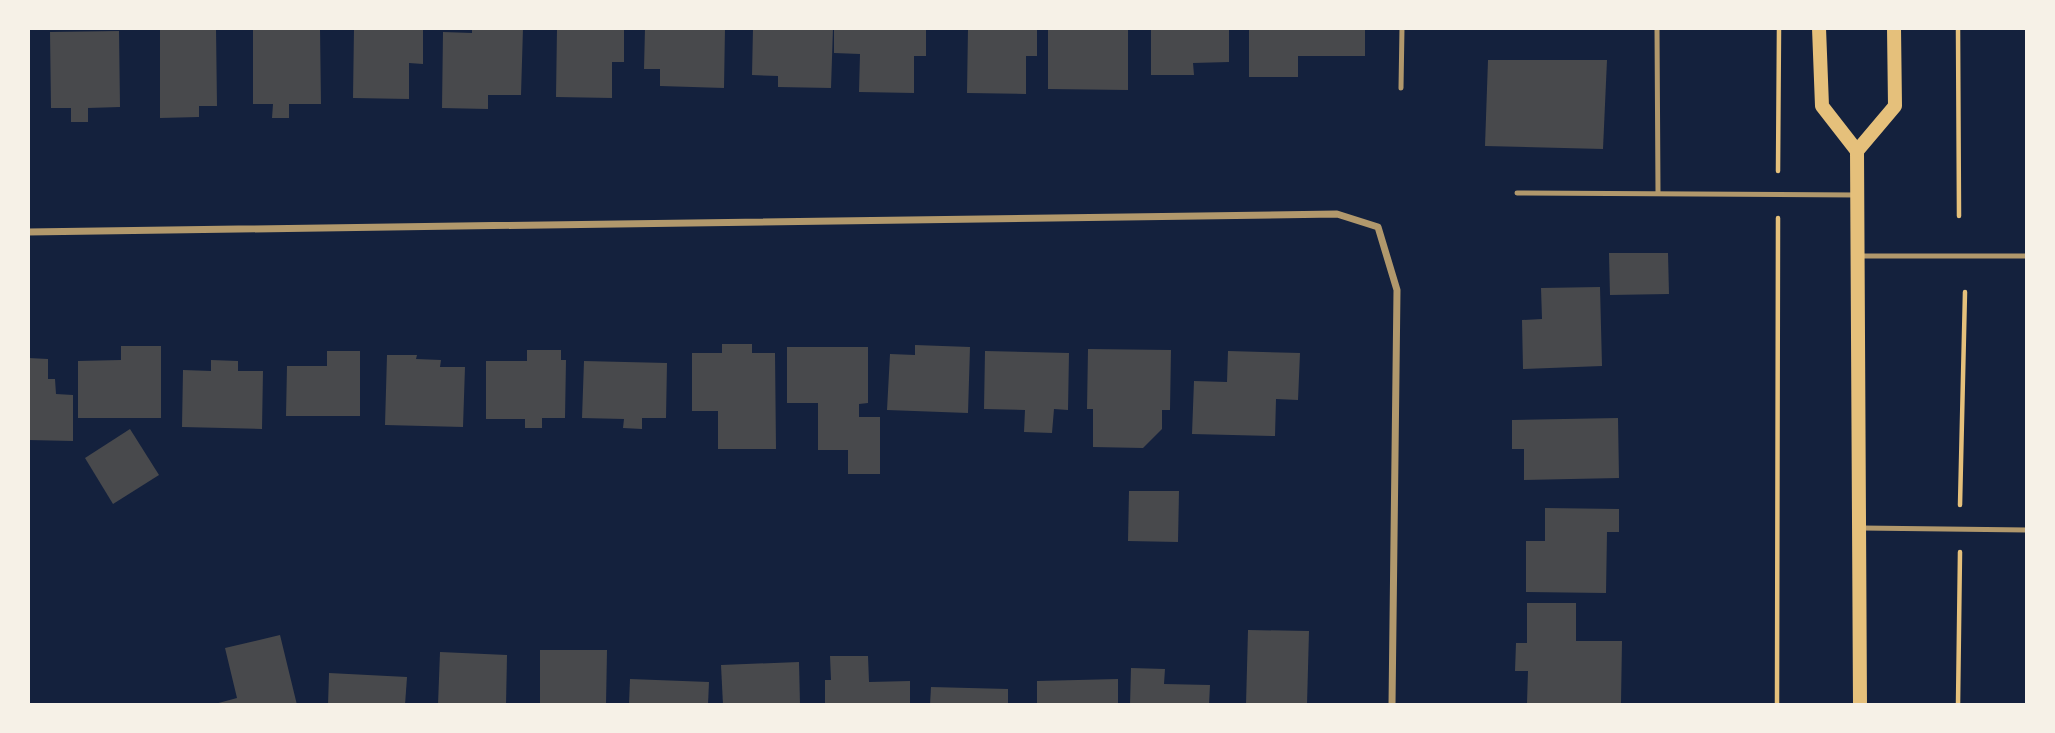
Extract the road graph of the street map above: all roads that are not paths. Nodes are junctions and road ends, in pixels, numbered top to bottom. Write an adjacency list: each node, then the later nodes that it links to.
1 (1402, 28): 5 (lane)
2 (1657, 28): 8 (lane)
3 (1819, 28): 6 (main road)
4 (1894, 28): 6 (main road)
5 (1401, 88)
6 (1857, 151): 9 (main road)
7 (1517, 193): 8 (lane)
8 (1658, 193): 9 (lane)
9 (1857, 195): 11 (main road)
10 (28, 232): 15 (street)
11 (1857, 256): 12 (lane); 13 (main road)
12 (2027, 256)
13 (1861, 528): 14 (lane); 16 (main road)
14 (2027, 530)
15 (1392, 705)
16 (1860, 705)

